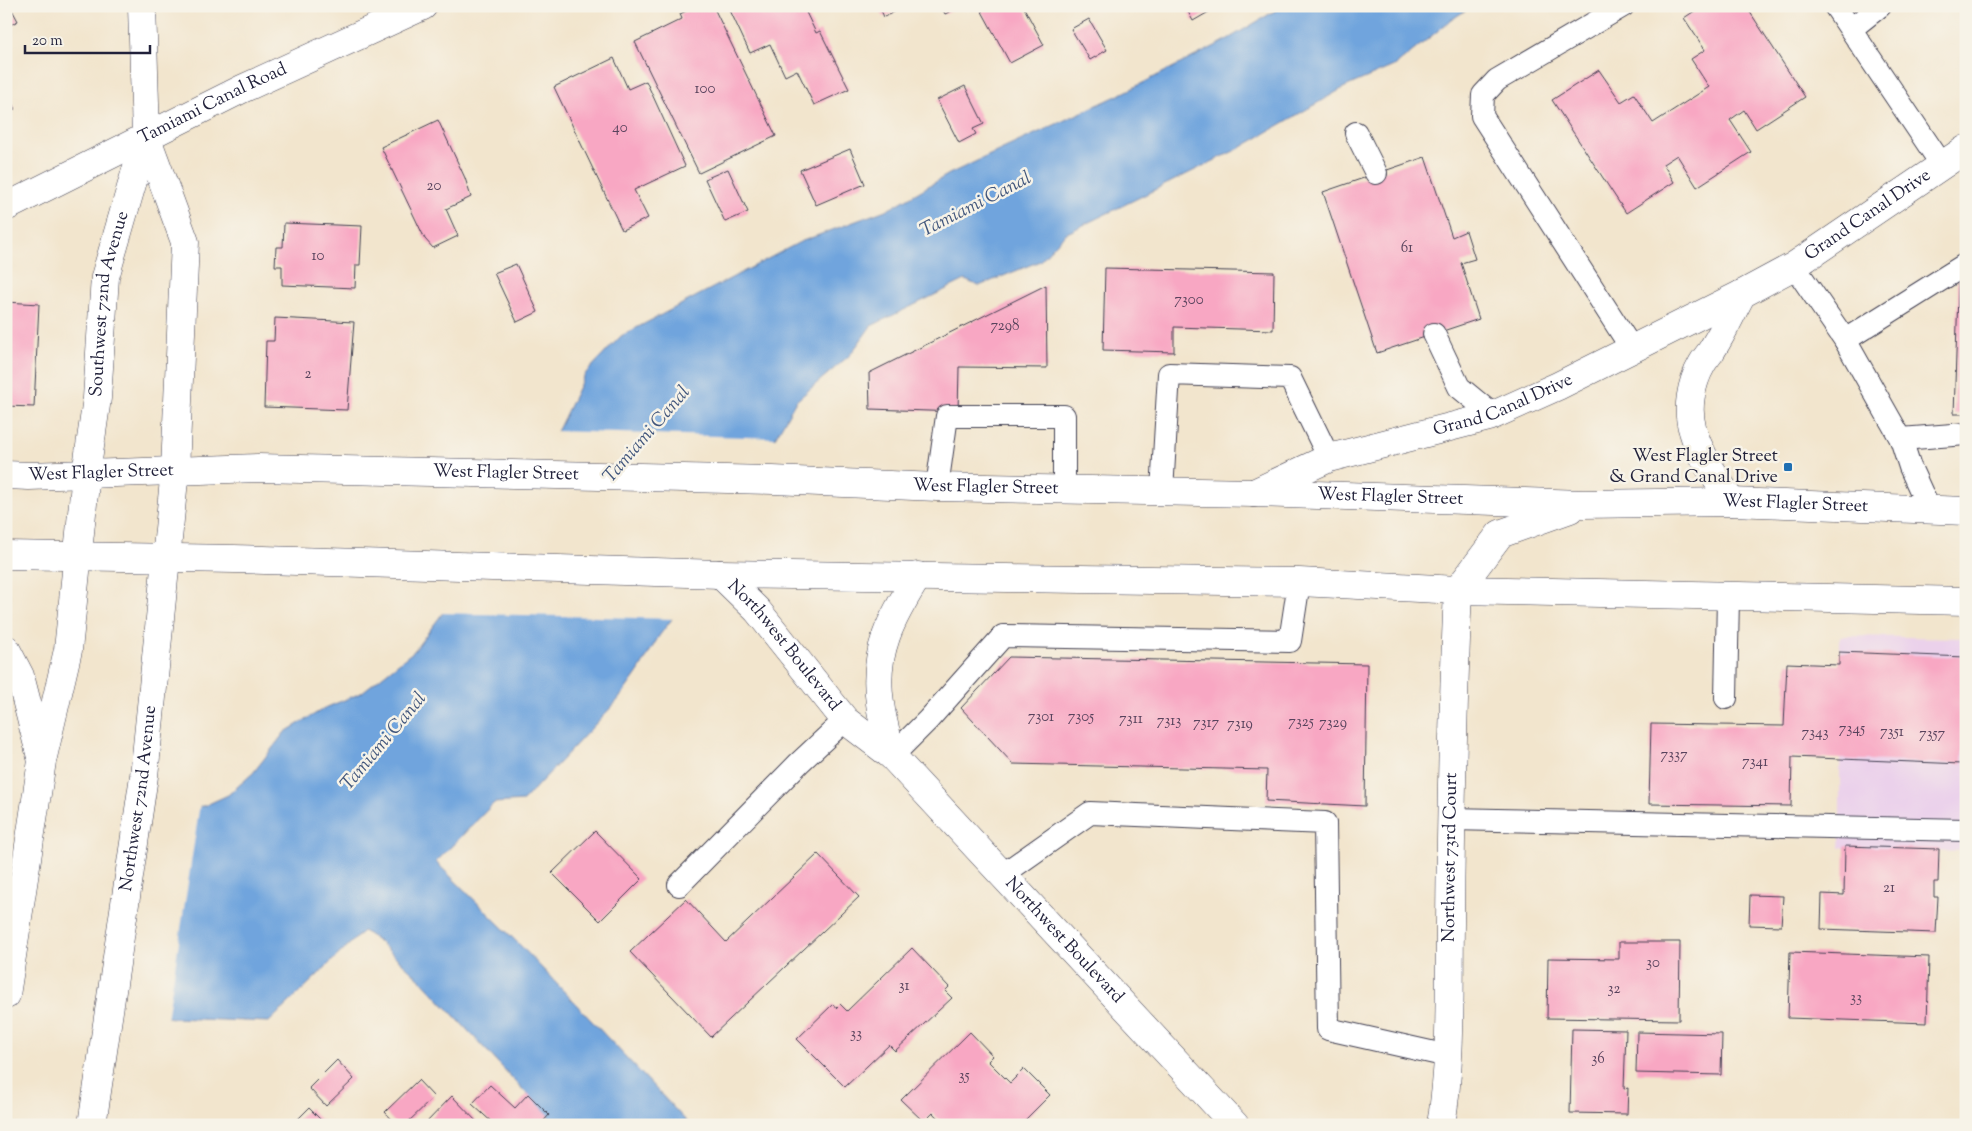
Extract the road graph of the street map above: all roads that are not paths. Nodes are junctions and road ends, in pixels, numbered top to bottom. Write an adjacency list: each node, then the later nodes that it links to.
1 (142, 6): 8 (main road, Southwest 72nd Avenue)
2 (423, 6): 8 (main road, Tamiami Canal Road)
3 (1623, 6): 18 (lane)
4 (1835, 6): 6 (lane)
5 (1880, 6): 6 (lane)
6 (1851, 29): 10 (lane)
7 (1356, 133): 11 (lane)
8 (146, 136): 12 (main road, Tamiami Canal Road); 23 (main road, Southwest 72nd Avenue); 24 (main road, Southwest 72nd Avenue)
9 (1966, 148): 10 (main road, Grand Canal Drive)
10 (1942, 165): 14 (main road, Grand Canal Drive)
11 (1376, 173)
12 (6, 207)
13 (1966, 264): 17 (lane)
14 (1794, 266): 15 (main road, Grand Canal Drive); 17 (lane)
15 (1742, 294): 18 (main road, Grand Canal Drive); 30 (main road)
16 (1434, 334): 19 (lane)
17 (1845, 340): 21 (lane)
18 (1632, 349): 19 (main road, Grand Canal Drive)
19 (1494, 416): 22 (main road, Grand Canal Drive)
20 (1966, 434): 21 (lane)
21 (1901, 439): 32 (lane)
22 (1329, 458): 28 (lane); 29 (main road, Grand Canal Drive)
23 (175, 470): 24 (main road, West Flagler Street); 26 (main road, West Flagler Street); 36 (main road, Northwest 72nd Avenue)
24 (86, 474): 25 (main road, West Flagler Street); 35 (main road)
25 (6, 475)
26 (937, 487): 27 (main road, West Flagler Street); 27 (lane)
27 (1064, 489): 28 (main road, West Flagler Street)
28 (1162, 491): 29 (main road, West Flagler Street)
29 (1254, 493): 31 (main road, West Flagler Street)
30 (1731, 502): 31 (main road, West Flagler Street); 32 (main road, West Flagler Street)
31 (1583, 504): 40 (main road)
32 (1930, 510): 33 (main road, West Flagler Street)
33 (1966, 512)
34 (6, 555): 35 (main road)
35 (78, 555): 36 (main road); 47 (main road)
36 (166, 558): 37 (main road); 54 (main road, Northwest 72nd Avenue)
37 (720, 574): 38 (main road); 45 (main road, Northwest Boulevard)
38 (918, 576): 39 (main road); 46 (main road, Northwest Boulevard)
39 (1299, 582): 40 (main road); 46 (lane)
40 (1458, 590): 41 (main road); 48 (main road, Northwest 73rd Court)
41 (1728, 597): 42 (main road); 44 (lane)
42 (1966, 601)
43 (6, 649): 47 (main road)
44 (1726, 698)
45 (845, 720): 46 (main road, Northwest Boulevard); 51 (lane)
46 (892, 756): 50 (main road, Northwest Boulevard)
47 (42, 761): 52 (main road)
48 (1451, 819): 49 (lane); 53 (main road, Northwest 73rd Court)
49 (1966, 830)
50 (1002, 875): 53 (lane); 55 (main road, Northwest Boulevard)
51 (679, 885)
52 (6, 995)
53 (1448, 1056): 56 (main road, Northwest 73rd Court)
54 (98, 1120)
55 (1235, 1125)
56 (1441, 1125)

